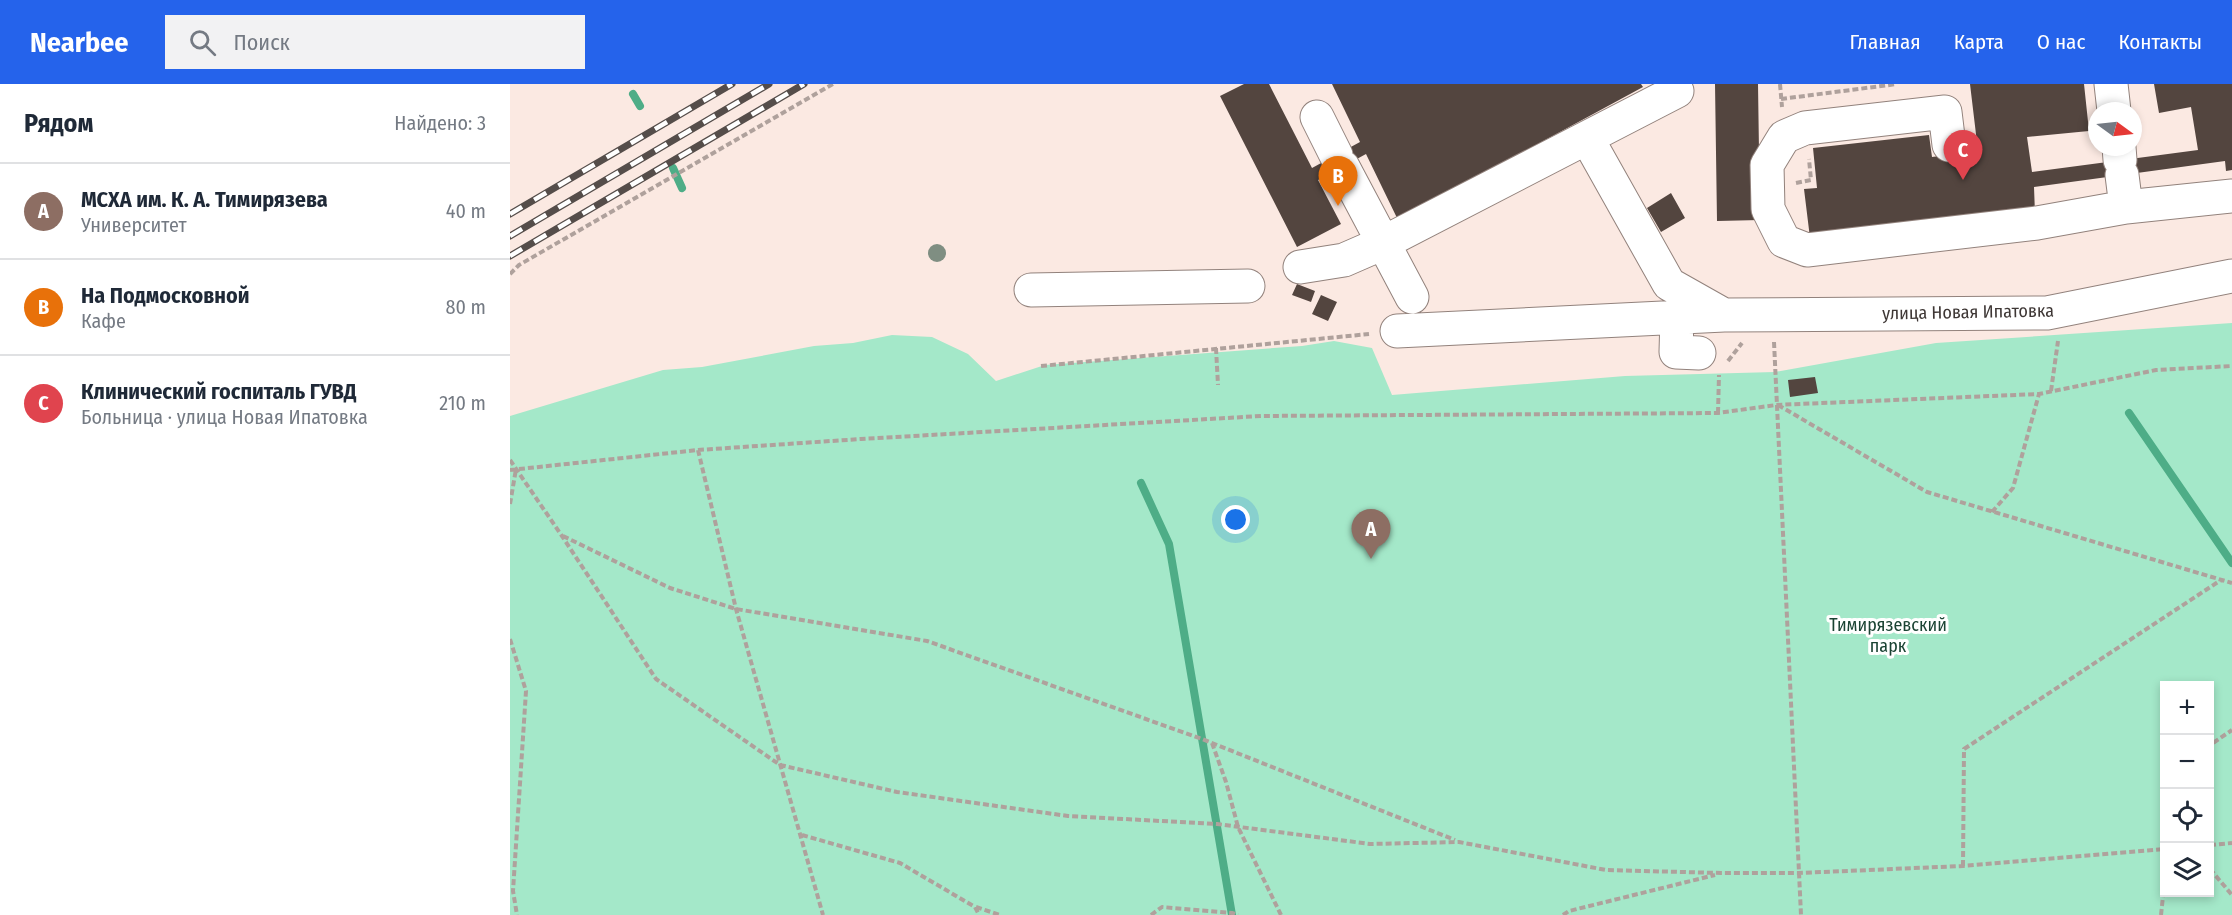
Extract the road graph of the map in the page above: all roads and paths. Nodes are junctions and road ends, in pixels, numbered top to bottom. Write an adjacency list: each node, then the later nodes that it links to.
1 (833, 84): 15 (path)
2 (1673, 84): 8 (street)
3 (1897, 84): 5 (path)
4 (2110, 84): 6 (street)
5 (1781, 99)
6 (2113, 102)
7 (1317, 117): 13 (street)
8 (1587, 138): 13 (street); 21 (street)
9 (1949, 145): 12 (street)
10 (2120, 161): 12 (street)
11 (2232, 196): 12 (street)
12 (2126, 207)
13 (1383, 243): 14 (street); 19 (street)
14 (1300, 267)
15 (510, 274)
16 (2232, 276): 20 (street, улица Новая Ипатовка)
17 (1248, 286): 18 (street)
18 (1031, 290)
19 (1412, 297)
20 (2048, 313): 21 (street, улица Новая Ипатовка); 30 (path)
21 (1749, 315): 22 (street, улица Новая Ипатовка); 25 (path)
22 (1677, 317): 23 (street, улица Новая Ипатовка); 25 (street)
23 (1397, 331): 24 (path)
24 (1216, 348): 26 (path); 29 (path)
25 (1714, 364): 33 (path)
26 (1041, 366)
27 (2232, 366): 30 (path)
28 (1775, 372): 32 (path)
29 (1218, 385)
30 (2051, 391): 31 (path)
31 (2039, 394): 32 (path); 39 (path)
32 (1776, 405): 33 (path); 39 (path); 57 (path)
33 (1718, 413): 34 (path)
34 (698, 450): 36 (path); 43 (path)
35 (510, 460): 36 (path)
36 (516, 468): 37 (path); 38 (path); 40 (path)
37 (510, 470)
38 (510, 504)
39 (1992, 512): 41 (path)
40 (562, 536): 43 (path); 48 (path)
41 (2221, 580): 42 (path); 55 (path)
42 (2232, 583)
43 (736, 609): 46 (path); 48 (path)
44 (510, 639): 62 (path)
45 (2232, 730): 47 (path)
46 (1212, 742): 49 (path); 51 (path)
47 (2214, 742)
48 (780, 765): 49 (path); 50 (path)
49 (1238, 827): 51 (path); 68 (path)
50 (801, 834): 61 (path); 63 (path)
51 (1459, 842): 56 (path)
52 (2232, 843): 53 (path)
53 (2214, 845)
54 (2160, 849): 55 (path)
55 (1963, 866): 57 (path)
56 (1721, 873): 57 (path); 69 (path)
57 (1799, 873): 70 (path)
58 (2214, 874): 59 (path)
59 (2232, 895)
60 (2163, 897): 71 (path)
61 (975, 907): 64 (path); 65 (path)
62 (517, 915)
63 (823, 915)
64 (979, 915)
65 (1000, 915)
66 (1151, 915): 67 (path)
67 (1238, 915)
68 (1281, 915)
69 (1563, 915)
70 (1801, 915)
71 (2161, 915)

